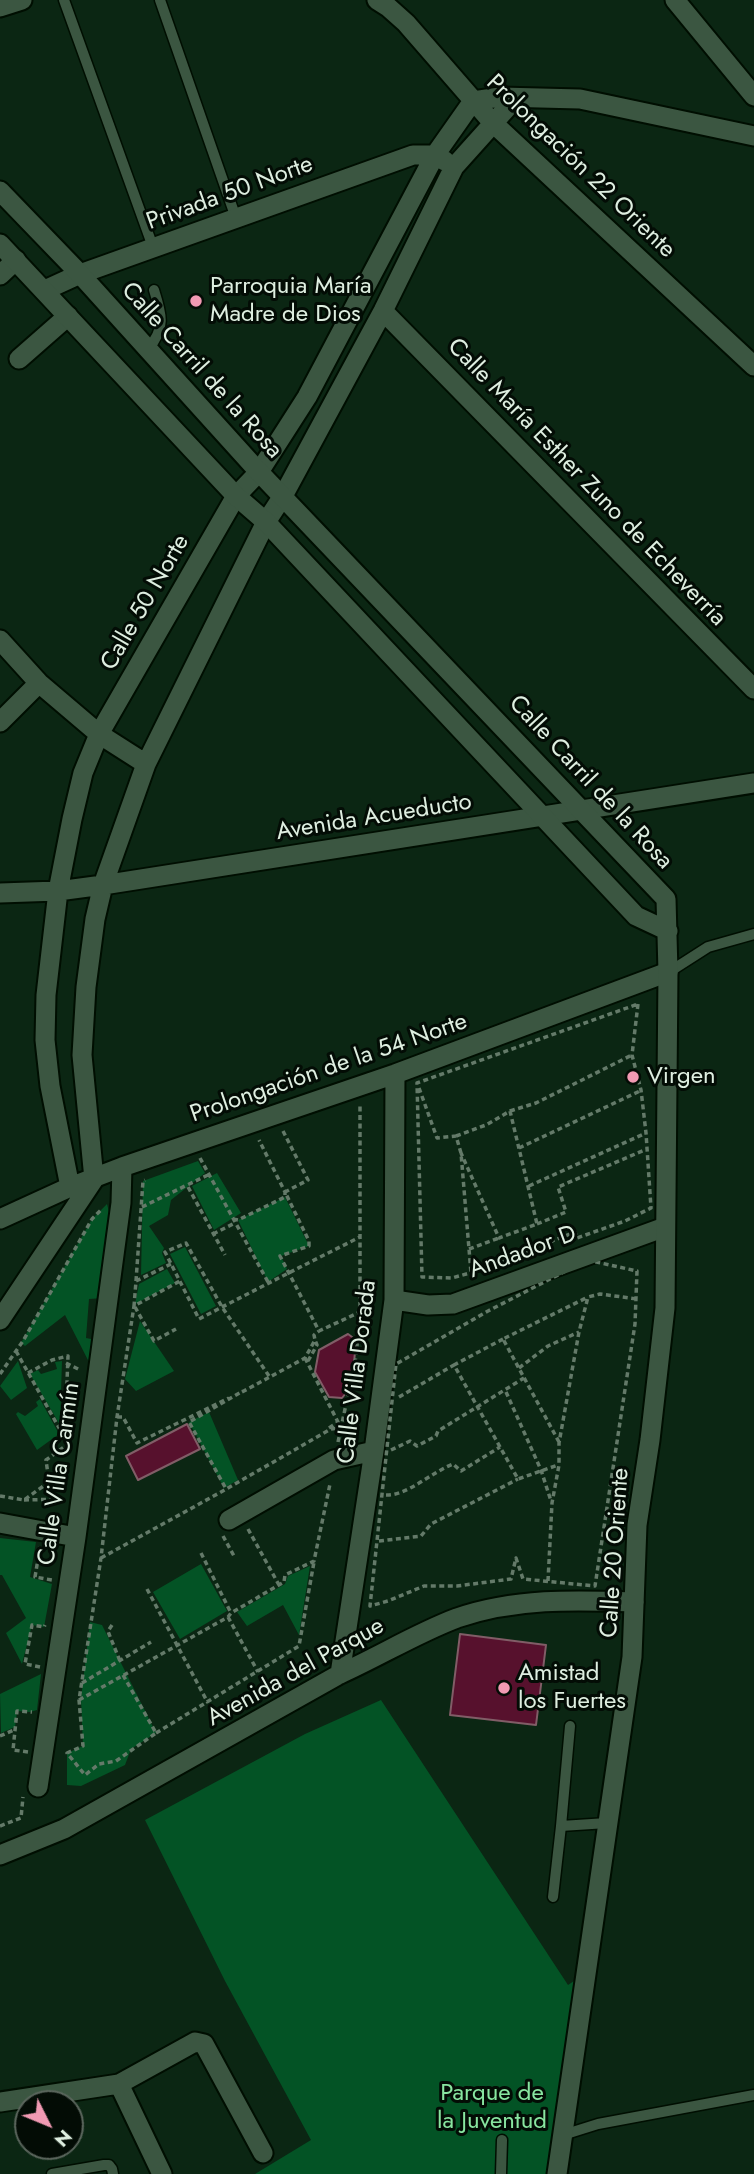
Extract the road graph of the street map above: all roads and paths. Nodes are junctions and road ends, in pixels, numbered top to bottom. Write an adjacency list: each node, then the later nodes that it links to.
1 (22, 0): 6 (street)
2 (64, 0): 17 (lane)
3 (160, 0): 15 (lane)
4 (377, 0): 9 (street, Prolongación 22 Oriente)
5 (675, 0): 7 (street)
6 (0, 7)
7 (754, 96)
8 (515, 99): 9 (street); 10 (street); 11 (street)
9 (473, 101): 10 (street, Prolongación 22 Oriente); 12 (street, Calle 50 Norte)
10 (492, 122): 13 (street); 27 (street, Prolongación 22 Oriente)
11 (754, 136)
12 (435, 155): 13 (street); 15 (street, Privada 50 Norte); 28 (street, Calle 50 Norte)
13 (454, 167): 23 (street)
14 (0, 191): 19 (street, Calle Carril de la Rosa)
15 (236, 218): 17 (street, Privada 50 Norte)
16 (0, 244): 18 (street)
17 (153, 247): 19 (street, Privada 50 Norte)
18 (16, 260): 20 (street); 21 (street)
19 (80, 274): 21 (street, Privada 50 Norte); 25 (street, Calle Carril de la Rosa)
20 (0, 275)
21 (44, 290): 24 (street)
22 (154, 290): 25 (lane)
23 (383, 311): 30 (street); 34 (street, Calle María Esther Zuno de Echeverría)
24 (68, 316): 26 (street); 29 (street)
25 (148, 349): 28 (street, Calle Carril de la Rosa)
26 (19, 359)
27 (754, 366)
28 (259, 472): 29 (street, Calle 50 Norte); 30 (street, Calle Carril de la Rosa)
29 (236, 496): 31 (street); 36 (street, Calle 50 Norte)
30 (283, 496): 31 (street); 39 (street, Calle Carril de la Rosa)
31 (266, 522): 37 (street); 40 (street)
32 (0, 640): 33 (street)
33 (38, 682): 35 (street); 36 (street)
34 (754, 689)
35 (0, 722)
36 (99, 734): 37 (street); 42 (street, Calle 50 Norte)
37 (146, 764): 41 (street)
38 (754, 783): 39 (street, Avenida Acueducto)
39 (583, 810): 40 (street, Avenida Acueducto); 44 (street, Calle Carril de la Rosa)
40 (544, 817): 41 (street, Avenida Acueducto); 44 (street)
41 (103, 885): 42 (street, Avenida Acueducto); 64 (street)
42 (58, 891): 43 (street, Avenida Acueducto); 67 (street, Calle 50 Norte)
43 (0, 893)
44 (668, 931): 46 (street, Calle 20 Oriente)
45 (754, 934): 46 (lane)
46 (668, 972): 48 (street, Prolongación de la 54 Norte); 74 (street, Calle 20 Oriente)
47 (632, 1055): 49 (path); 51 (path); 52 (path)
48 (395, 1074): 50 (street, Prolongación de la 54 Norte); 88 (street, Calle Villa Dorada)
49 (417, 1083): 55 (path); 82 (path)
50 (357, 1087): 61 (street, Prolongación de la 54 Norte); 76 (path)
51 (641, 1090): 54 (path); 57 (path)
52 (510, 1111): 55 (path); 57 (path)
53 (282, 1129): 68 (path)
54 (646, 1133): 58 (path); 66 (path)
55 (456, 1136): 59 (path)
56 (258, 1137): 68 (path)
57 (519, 1148): 66 (path)
58 (647, 1149): 73 (path); 82 (path)
59 (461, 1153): 77 (path); 78 (path)
60 (211, 1154): 62 (path)
61 (122, 1167): 64 (street, Prolongación de la 54 Norte); 131 (street, Calle Villa Carmín)
62 (208, 1174): 65 (path); 71 (path)
63 (154, 1176): 69 (path)
64 (94, 1178): 67 (street, Prolongación de la 54 Norte); 92 (street)
65 (187, 1185): 69 (path); 75 (path)
66 (529, 1186): 73 (path)
67 (70, 1187): 72 (street, Prolongación de la 54 Norte)
68 (285, 1192): 71 (path); 81 (path)
69 (141, 1208): 83 (path)
70 (106, 1217): 97 (path)
71 (234, 1221): 75 (path); 85 (path)
72 (3, 1222)
73 (537, 1224): 77 (path)
74 (665, 1227): 88 (street, Andador D); 140 (street, Calle 20 Oriente)
75 (213, 1234): 79 (path)
76 (360, 1237): 81 (path); 91 (path)
77 (499, 1238): 78 (path)
78 (469, 1249): 82 (path)
79 (225, 1255)
80 (171, 1264): 83 (path); 84 (path); 90 (path)
81 (288, 1272): 85 (path); 94 (path)
82 (471, 1273)
83 (136, 1281): 89 (path)
84 (180, 1281): 89 (path); 90 (path)
85 (268, 1283): 90 (path)
86 (588, 1297): 87 (path); 95 (path); 96 (path)
87 (636, 1299): 109 (path); 136 (path)
88 (394, 1300): 120 (street, Calle Villa Dorada)
89 (134, 1306): 93 (path); 113 (path)
90 (222, 1307): 105 (path)
91 (360, 1312): 94 (path); 115 (path)
92 (0, 1320)
93 (176, 1329)
94 (319, 1331): 98 (path)
95 (579, 1332): 101 (path); 117 (path)
96 (503, 1339): 100 (path); 101 (path)
97 (16, 1351): 103 (path); 104 (path)
98 (307, 1360): 105 (path); 114 (path)
99 (66, 1363): 102 (path); 104 (path); 111 (path)
100 (454, 1365): 109 (path); 110 (path)
101 (519, 1368): 106 (path)
102 (87, 1373)
103 (0, 1374)
104 (27, 1374): 118 (path)
105 (269, 1377): 107 (path)
106 (524, 1378): 108 (path); 117 (path)
107 (243, 1391): 113 (path); 114 (path)
108 (505, 1391): 110 (path); 123 (path)
109 (391, 1402): 120 (path)
110 (477, 1406): 119 (path); 120 (path)
111 (66, 1408): 112 (path); 118 (path)
112 (83, 1410)
113 (117, 1417): 134 (path)
114 (338, 1422): 116 (path)
115 (341, 1428): 116 (path); 121 (path)
116 (327, 1432): 134 (path)
117 (559, 1443): 122 (path)
118 (68, 1444): 126 (path)
119 (500, 1447): 124 (path); 125 (path)
120 (380, 1450): 121 (street); 125 (path); 149 (street, Calle Villa Dorada)
121 (334, 1460): 128 (street); 135 (path)
122 (559, 1465): 123 (path); 127 (path)
123 (541, 1470): 124 (path); 127 (path)
124 (518, 1479): 132 (path)
125 (380, 1495): 132 (path)
126 (0, 1496)
127 (552, 1503): 136 (path)
128 (237, 1520): 138 (path)
129 (0, 1523): 131 (street)
130 (41, 1537): 137 (path)
131 (76, 1537): 160 (street, Calle Villa Carmín)
132 (376, 1542): 136 (path)
133 (201, 1553): 141 (path)
134 (101, 1558): 151 (path)
135 (314, 1561): 138 (path); 147 (path)
136 (548, 1581)
137 (52, 1584)
138 (279, 1585): 141 (path)
139 (147, 1589): 145 (path)
140 (634, 1602): 149 (street, Avenida del Parque); 161 (street, Calle 20 Oriente)
141 (230, 1615): 145 (path); 147 (path)
142 (46, 1616): 148 (path)
143 (112, 1625): 146 (path)
144 (151, 1642): 146 (path)
145 (179, 1645): 150 (path); 154 (path)
146 (120, 1661): 151 (path)
147 (258, 1672): 154 (path)
148 (41, 1674)
149 (340, 1674): 164 (street, Avenida del Parque)
150 (122, 1675): 152 (path); 157 (path)
151 (82, 1683): 152 (path)
152 (79, 1700): 157 (path)
153 (34, 1703): 156 (path)
154 (208, 1703): 157 (path)
155 (570, 1726): 163 (lane)
156 (15, 1730): 158 (path); 159 (path)
157 (156, 1733)
158 (0, 1736)
159 (28, 1752)
160 (31, 1789): 162 (path)
161 (607, 1823): 163 (lane); 169 (street, Calle 20 Oriente)
162 (0, 1826)
163 (561, 1826): 165 (lane)
164 (0, 1855)
165 (553, 1897)
166 (119, 2084): 168 (street); 171 (street); 174 (street)
167 (754, 2095): 169 (lane)
168 (0, 2102)
169 (563, 2135): 176 (street, Calle 20 Oriente)
170 (502, 2140): 175 (lane)
171 (263, 2153)
172 (52, 2174): 173 (lane)
173 (113, 2174)
174 (162, 2174)
175 (501, 2174)
176 (557, 2174)

